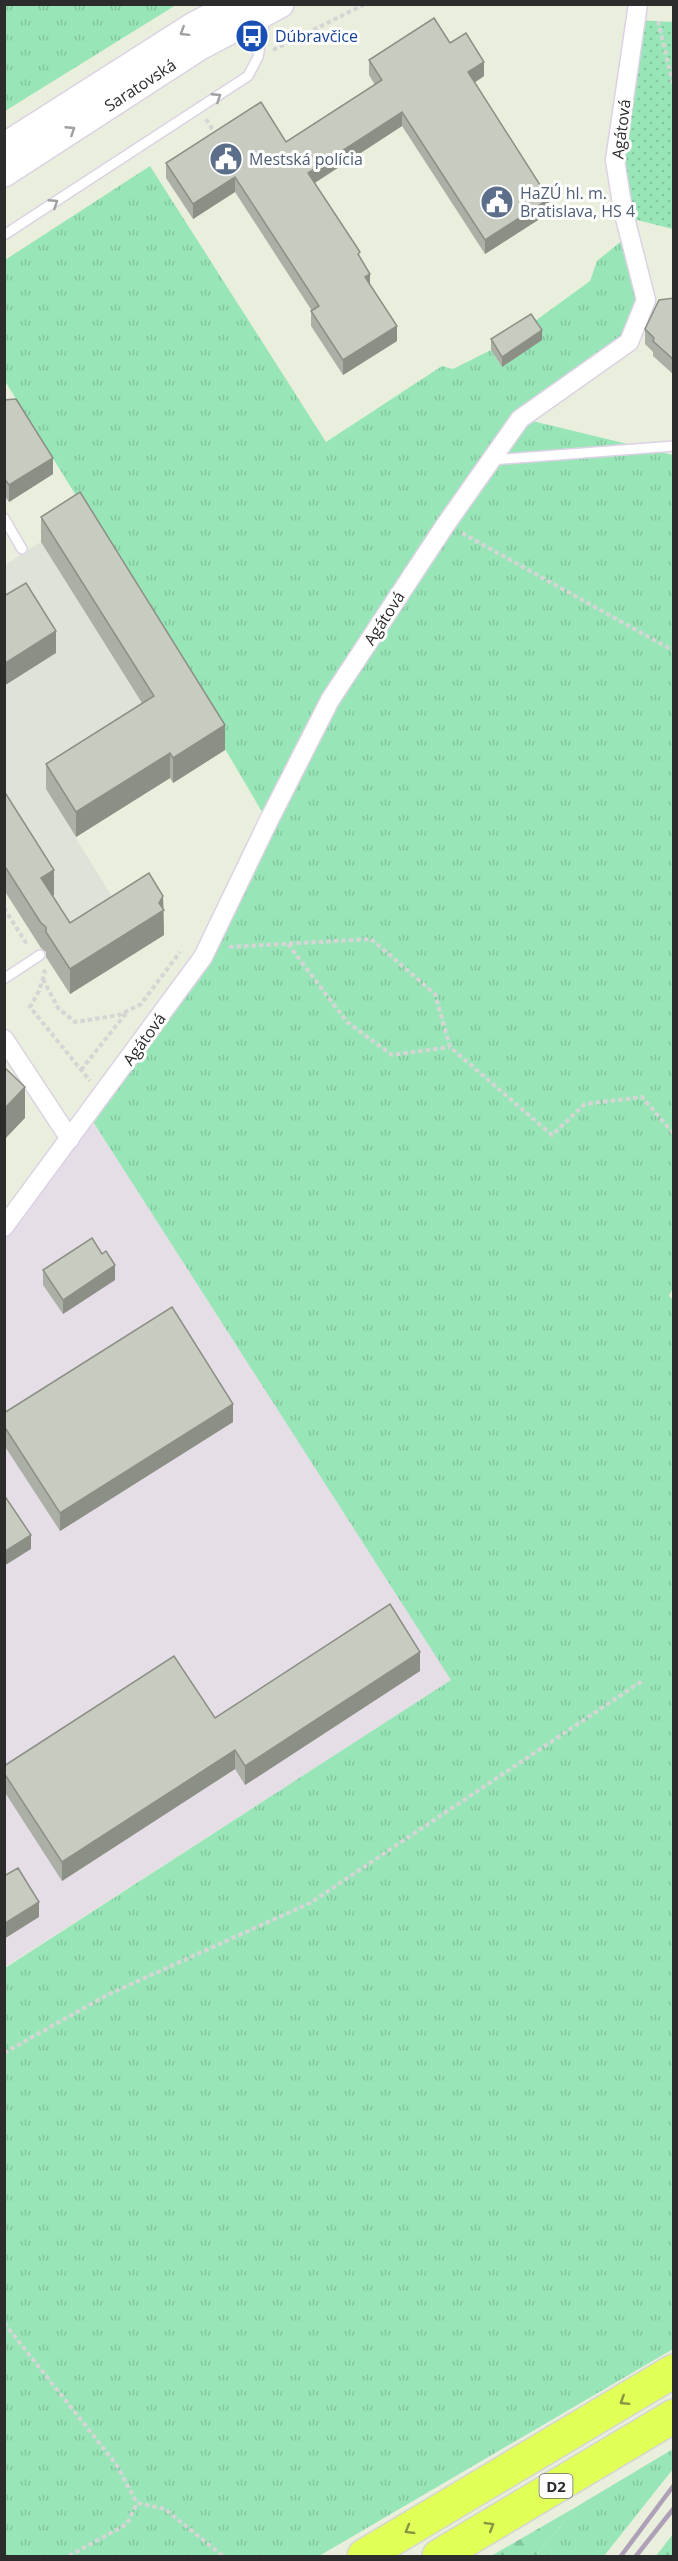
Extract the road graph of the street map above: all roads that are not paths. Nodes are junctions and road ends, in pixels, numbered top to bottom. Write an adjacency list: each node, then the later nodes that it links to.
1 (236, 4): 4 (main road, Saratovská, one-way to 4)
2 (638, 4): 8 (street, Agátová)
3 (273, 8): 5 (main road, Saratovská, one-way to 3); 6 (lane, one-way to 3)
4 (4, 147)
5 (4, 173)
6 (4, 235)
7 (674, 446): 8 (lane)
8 (491, 460): 14 (street, Agátová)
9 (4, 518): 10 (lane)
10 (22, 549)
11 (38, 956): 12 (lane)
12 (4, 978)
13 (4, 1039): 14 (street)
14 (70, 1139): 15 (street, Agátová)
15 (4, 1227)
16 (674, 2371): 18 (highway, D2, one-way to 18)
17 (674, 2416): 19 (highway, D2, one-way to 17)
18 (364, 2556)
19 (439, 2556)

